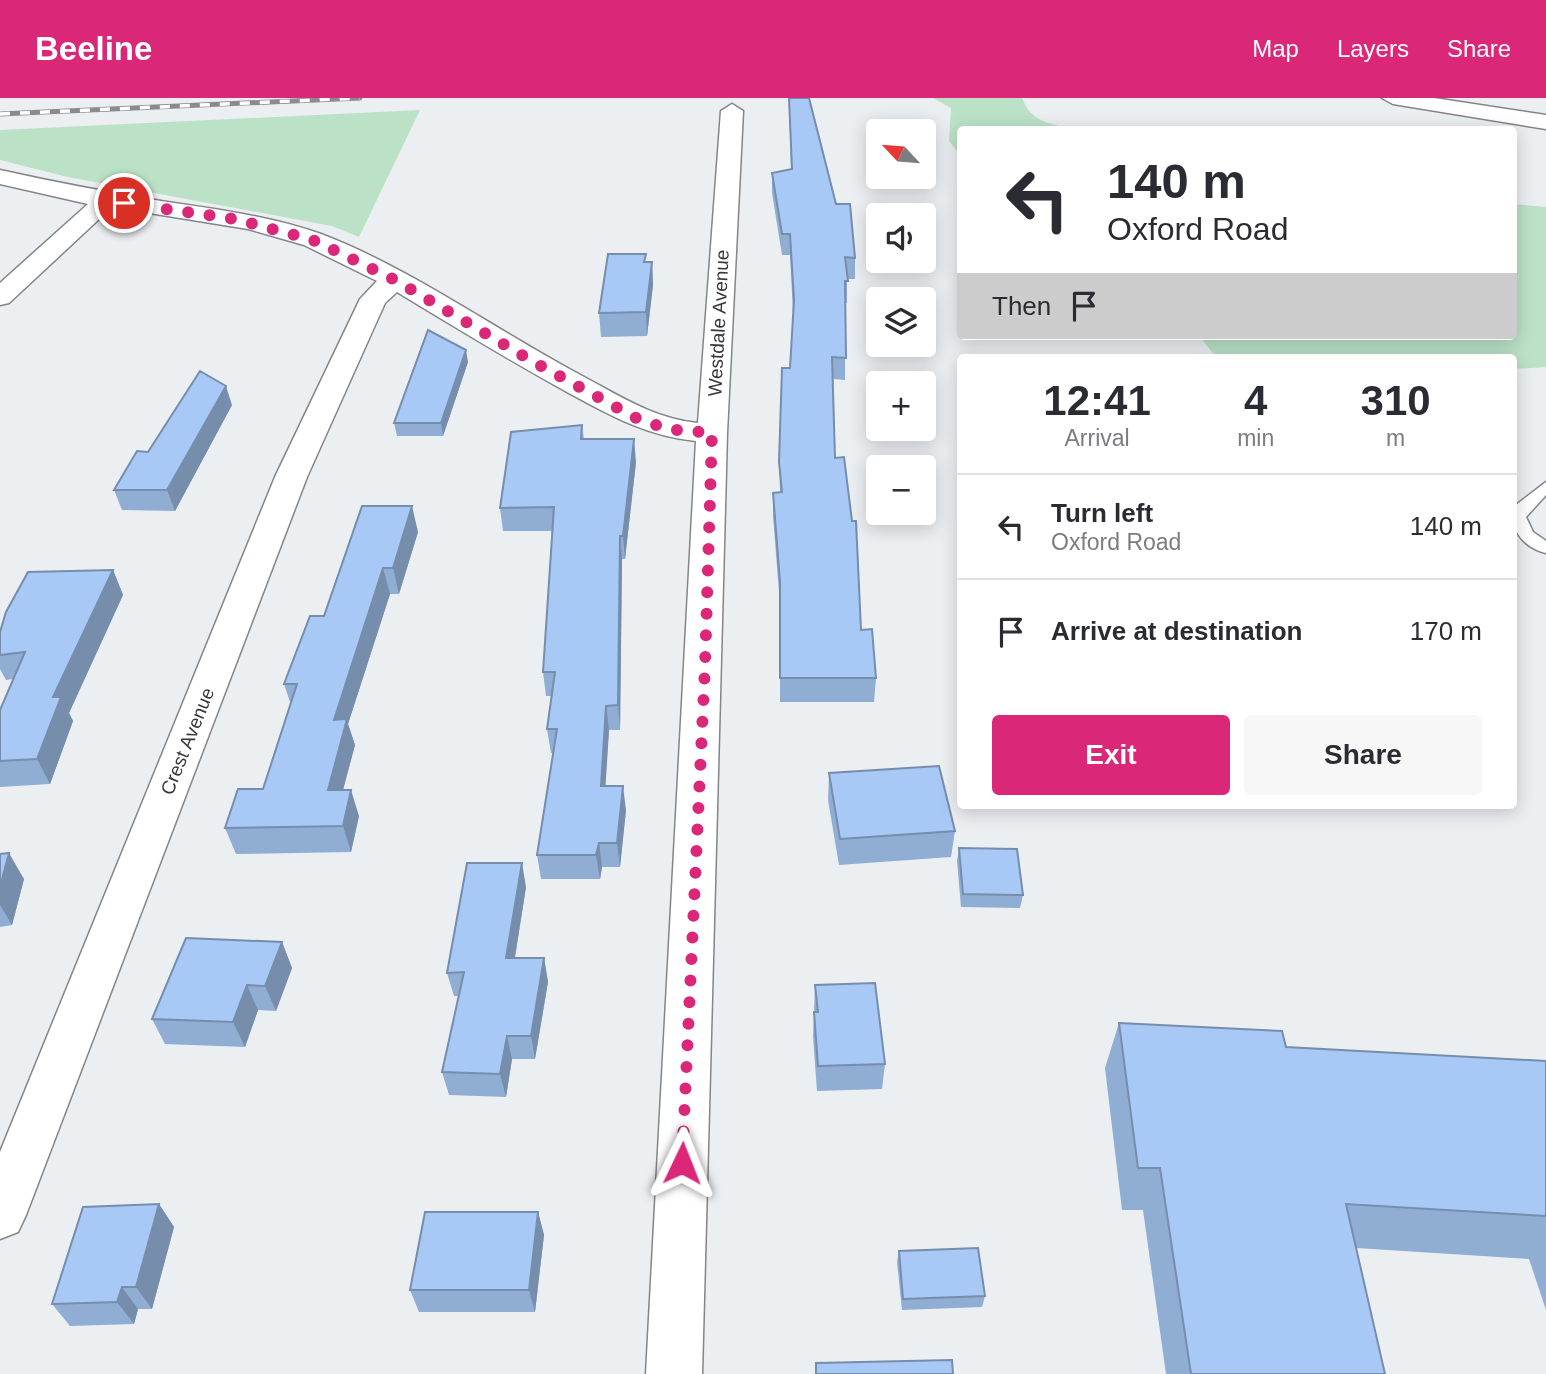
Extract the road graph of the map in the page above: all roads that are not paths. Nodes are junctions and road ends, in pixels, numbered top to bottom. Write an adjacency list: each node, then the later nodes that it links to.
1 (1393, 98): 3 (main road)
2 (732, 111): 8 (main road, Westdale Avenue)
3 (1546, 122)
4 (0, 177): 5 (main road)
5 (106, 200): 6 (main road); 7 (main road)
6 (395, 280): 8 (main road); 11 (main road, Crest Avenue)
7 (0, 297)
8 (712, 433): 12 (main road, Westdale Avenue)
9 (1546, 487): 10 (lane)
10 (1546, 548)
11 (0, 1215)
12 (674, 1374)

